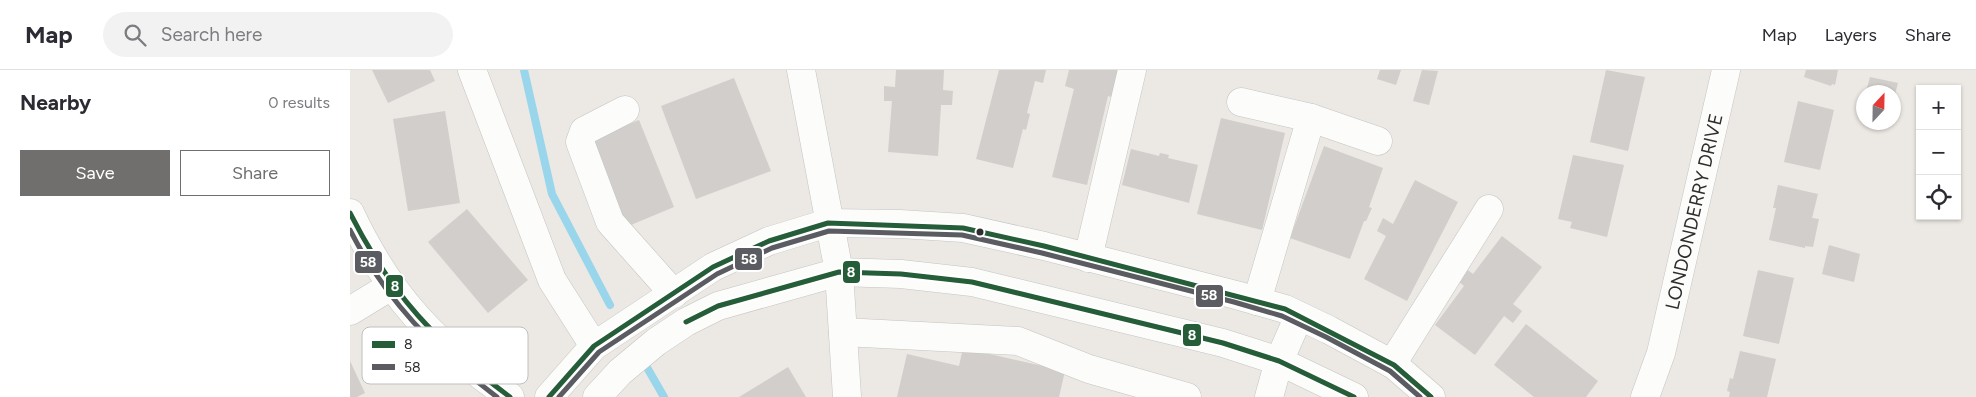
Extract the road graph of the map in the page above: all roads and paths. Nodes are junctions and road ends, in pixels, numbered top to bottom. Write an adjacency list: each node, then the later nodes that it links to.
1 (472, 70): 21 (street)
2 (801, 70): 11 (street)
3 (1132, 70): 12 (street)
4 (1726, 70): 22 (street, LONDONDERRY DRIVE)
5 (1241, 102): 7 (street)
6 (625, 110): 15 (street)
7 (1312, 118): 8 (street); 16 (street)
8 (1378, 141)
9 (1489, 209): 24 (street)
10 (350, 213): 14 (street)
11 (828, 223): 12 (street); 13 (street); 15 (street)
12 (1088, 258): 16 (street)
13 (838, 272): 20 (street); 23 (street); 28 (street)
14 (391, 286): 17 (street); 19 (street)
15 (674, 294): 21 (street)
16 (1257, 301): 18 (street)
17 (350, 312)
18 (1299, 316): 23 (street); 24 (street)
19 (425, 327)
20 (843, 332): 29 (street); 30 (street)
21 (594, 346): 27 (street)
22 (1661, 353): 34 (street, LONDONDERRY DRIVE); 35 (street, LONDONDERRY DRIVE)
23 (1279, 361): 31 (street); 32 (street)
24 (1392, 364): 33 (street)
25 (492, 384): 26 (street)
26 (510, 397)
27 (549, 397)
28 (597, 397)
29 (847, 397)
30 (1187, 397)
31 (1269, 397)
32 (1354, 397)
33 (1432, 397)
34 (1645, 397)
35 (1651, 397)

